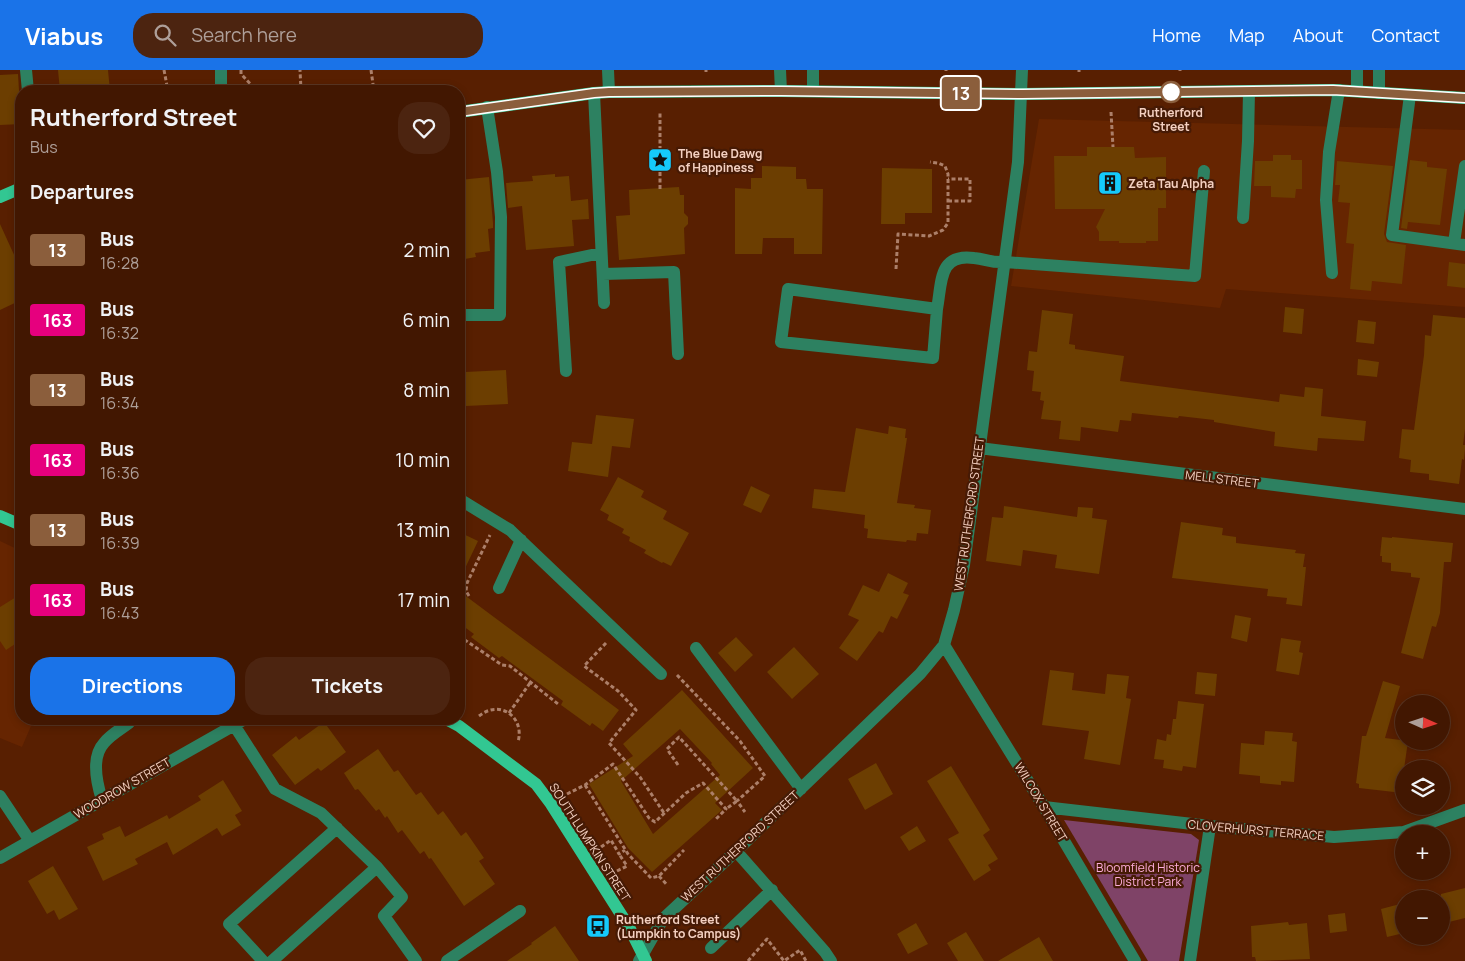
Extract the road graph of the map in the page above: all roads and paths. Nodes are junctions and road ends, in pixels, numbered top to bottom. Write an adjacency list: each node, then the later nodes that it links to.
1 (26, 70): 13 (street)
2 (164, 70): 14 (path)
3 (221, 70): 15 (street)
4 (241, 70): 16 (path)
5 (300, 70): 17 (path)
6 (371, 70): 18 (path)
7 (608, 70): 23 (street)
8 (780, 70): 20 (street)
9 (813, 70): 21 (street)
10 (1022, 70): 27 (street, WEST RUTHERFORD STREET)
11 (1357, 70): 24 (street)
12 (1379, 70): 26 (street)
13 (27, 85)
14 (167, 85)
15 (221, 85)
16 (251, 85)
17 (301, 85)
18 (373, 85)
19 (1339, 90): 22 (main road); 24 (main road); 48 (street)
20 (781, 91): 21 (main road); 23 (main road)
21 (813, 91): 27 (main road)
22 (1249, 91): 27 (main road); 43 (street)
23 (609, 92): 25 (main road)
24 (1357, 92): 26 (main road)
25 (594, 93): 30 (main road); 45 (street)
26 (1379, 93): 28 (main road)
27 (1022, 94): 46 (street, WEST RUTHERFORD STREET)
28 (1410, 94): 29 (main road); 44 (street)
29 (1465, 98)
30 (488, 107): 31 (main road); 52 (street)
31 (465, 111)
32 (660, 112): 39 (path)
33 (1112, 112): 34 (path)
34 (1113, 147)
35 (930, 162): 38 (path)
36 (1465, 166): 44 (street)
37 (1204, 171): 46 (street)
38 (948, 179): 42 (path); 42 (path)
39 (660, 189)
40 (15, 190): 41 (main road)
41 (0, 196)
42 (948, 201): 47 (path)
43 (1243, 218)
44 (1460, 244)
45 (601, 253): 49 (street); 54 (street)
46 (1005, 262): 51 (street); 55 (street, WEST RUTHERFORD STREET)
47 (896, 269)
48 (1332, 273)
49 (603, 274): 50 (street); 53 (street)
50 (604, 303)
51 (937, 309): 51 (street)
52 (465, 316)
53 (678, 354)
54 (566, 371)
55 (979, 448): 57 (street, MELL STREET); 66 (street, WEST RUTHERFORD STREET)
56 (465, 503): 59 (street)
57 (1465, 509)
58 (0, 516): 60 (main road)
59 (497, 522): 61 (street); 63 (path)
60 (15, 523)
61 (521, 540): 62 (street); 64 (street)
62 (499, 588)
63 (469, 596)
64 (617, 632): 68 (street); 88 (path)
65 (465, 640): 69 (path)
66 (944, 645): 79 (street, WEST RUTHERFORD STREET); 84 (street, WILCOX STREET)
67 (696, 648): 79 (street)
68 (667, 673): 83 (path)
69 (530, 683): 70 (path); 71 (path)
70 (558, 704)
71 (509, 712): 72 (path); 76 (path)
72 (479, 716)
73 (125, 725): 82 (street)
74 (234, 725): 82 (street, WOODROW STREET); 91 (street)
75 (457, 725): 106 (main road, SOUTH LUMPKIN STREET)
76 (518, 742)
77 (678, 765): 83 (path)
78 (585, 785): 80 (path); 88 (path); 94 (path)
79 (801, 789): 96 (street, WEST RUTHERFORD STREET)
80 (567, 794)
81 (0, 796): 92 (street)
82 (102, 800): 92 (street, WOODROW STREET)
83 (737, 801): 85 (path); 87 (path)
84 (1044, 807): 90 (street, CLOVERHURST TERRACE); 114 (street, WILCOX STREET)
85 (726, 809): 88 (path); 89 (path)
86 (1465, 810): 90 (street, CLOVERHURST TERRACE)
87 (745, 812)
88 (664, 813)
89 (716, 819)
90 (1210, 826): 115 (street)
91 (337, 828): 99 (street); 107 (street)
92 (30, 841): 98 (street, WOODROW STREET)
93 (601, 847): 97 (path)
94 (625, 850): 97 (path); 101 (path)
95 (684, 850): 101 (path)
96 (736, 851): 103 (street); 106 (street, WEST RUTHERFORD STREET)
97 (619, 854): 100 (path)
98 (0, 858)
99 (377, 867): 108 (street); 109 (street)
100 (617, 871)
101 (658, 876): 102 (path)
102 (666, 885)
103 (772, 890): 105 (street); 113 (street)
104 (520, 911): 110 (street)
105 (711, 948)
106 (642, 959)
107 (263, 961)
108 (272, 961)
109 (416, 961)
110 (447, 961)
111 (748, 961): 112 (path)
112 (806, 961)
113 (831, 961)
114 (1135, 961)
115 (1190, 961)

